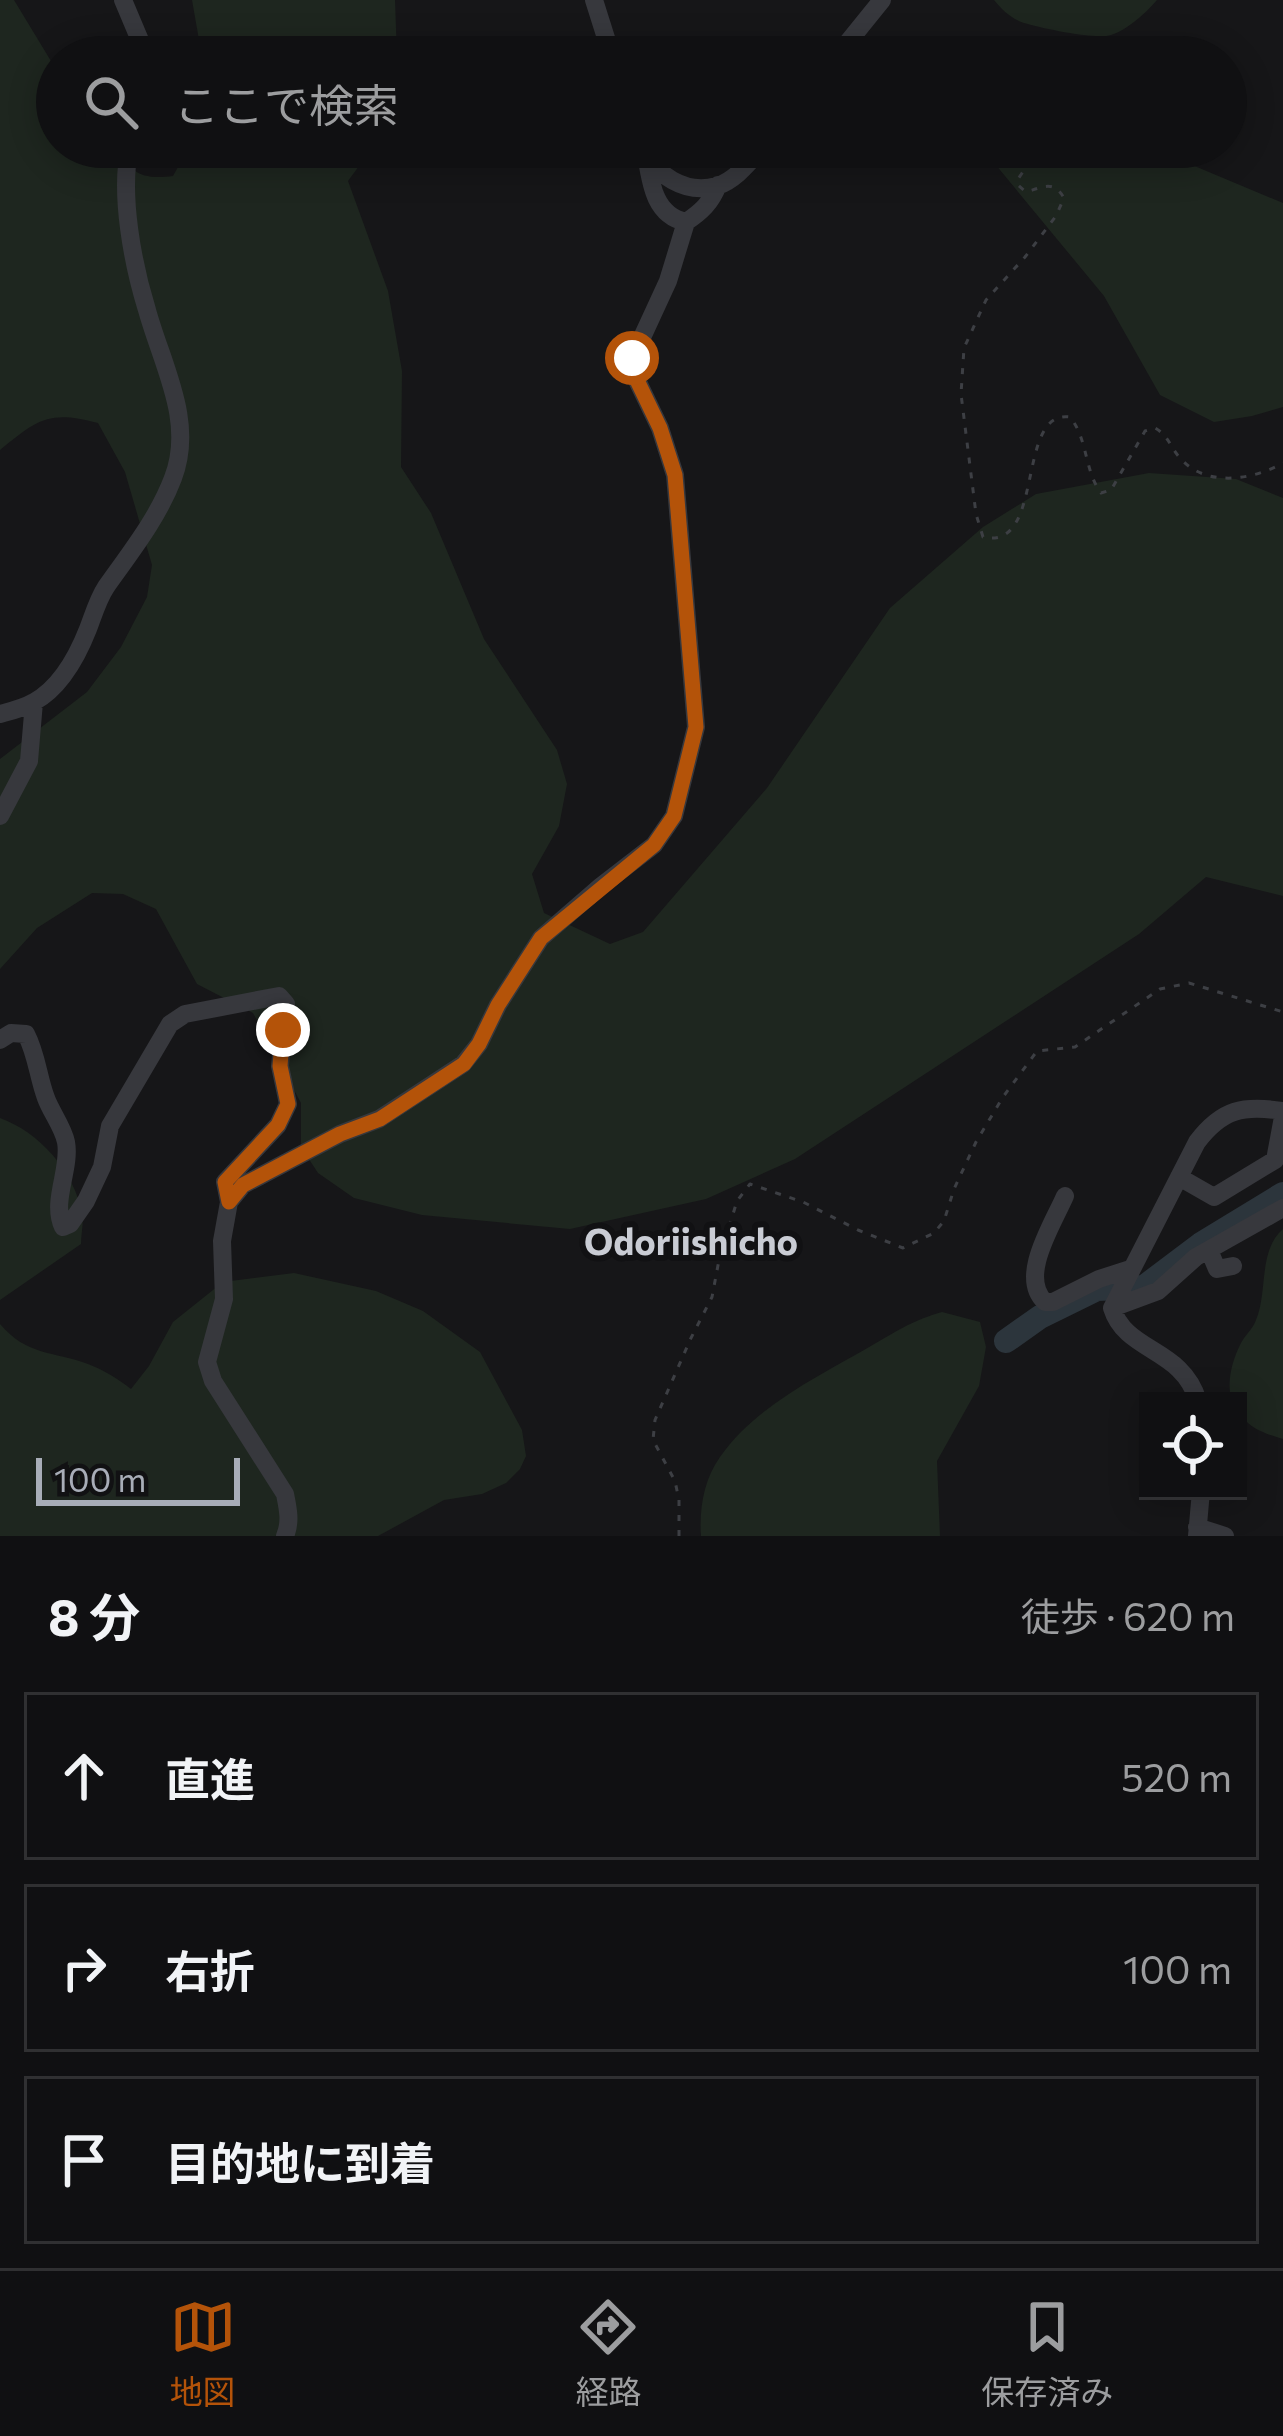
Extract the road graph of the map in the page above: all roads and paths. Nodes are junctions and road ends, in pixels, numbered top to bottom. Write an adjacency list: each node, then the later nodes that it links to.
1 (123, 0): 4 (street)
2 (594, 0): 5 (street)
3 (882, 0): 6 (street)
4 (138, 36)
5 (605, 36)
6 (853, 36)
7 (129, 168): 15 (street)
8 (648, 168): 13 (street)
9 (658, 168): 12 (street)
10 (744, 168): 12 (street)
11 (1026, 168): 14 (path)
12 (718, 185): 13 (street)
13 (686, 222): 23 (street)
14 (1283, 463)
15 (34, 702): 16 (street); 17 (street)
16 (0, 715)
17 (0, 816)
18 (1283, 1012): 33 (path)
19 (0, 1040): 23 (street)
20 (1283, 1114): 21 (street); 21 (street)
21 (1179, 1177): 27 (street)
22 (1065, 1196): 27 (street)
23 (229, 1202): 32 (street)
24 (1283, 1208): 25 (street)
25 (1209, 1250): 26 (street); 28 (street)
26 (1233, 1266)
27 (1130, 1269): 28 (street)
28 (1112, 1308): 29 (street)
29 (1196, 1392)
30 (1200, 1500): 31 (street)
31 (1197, 1532): 34 (street)
32 (285, 1536)
33 (679, 1536)
34 (1225, 1536)

